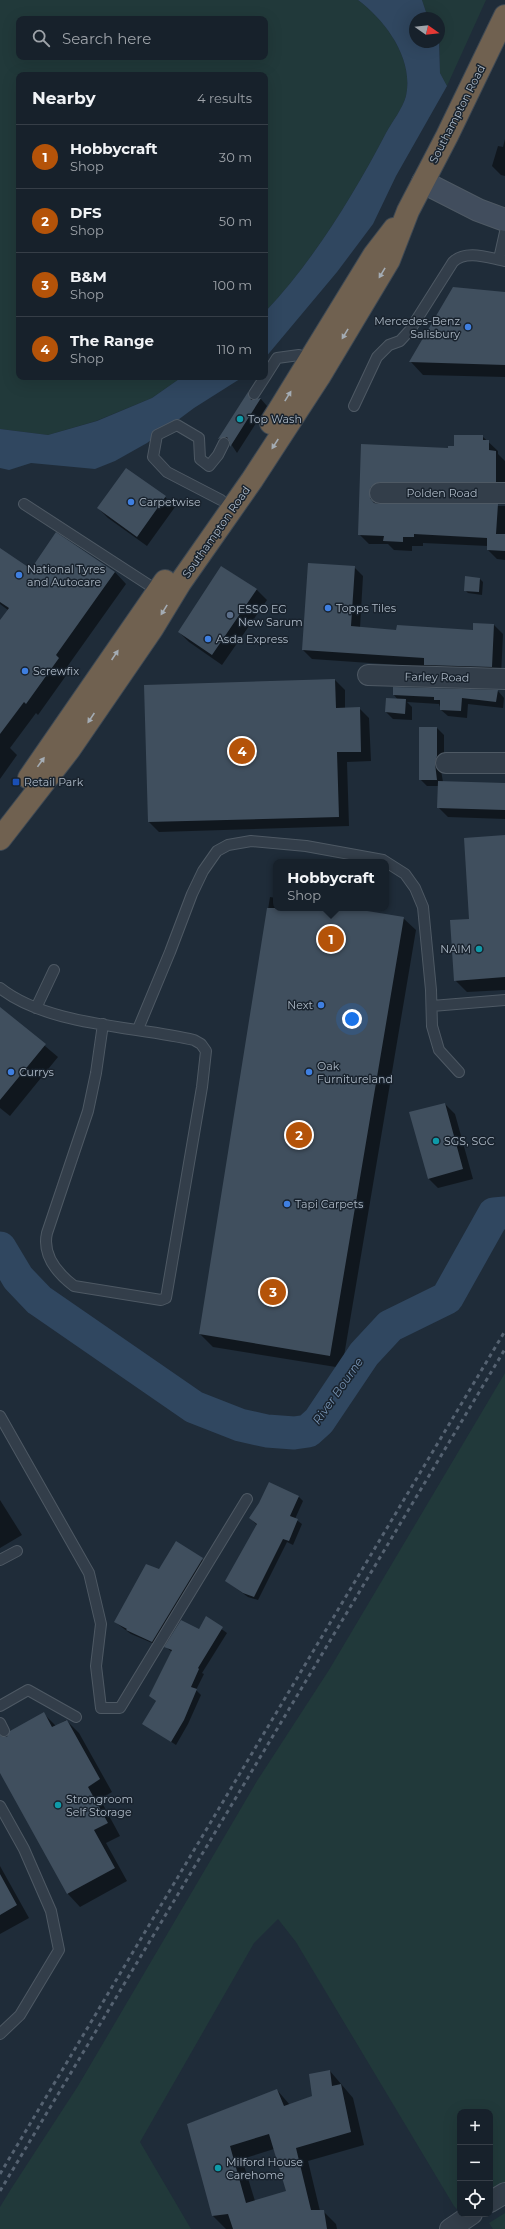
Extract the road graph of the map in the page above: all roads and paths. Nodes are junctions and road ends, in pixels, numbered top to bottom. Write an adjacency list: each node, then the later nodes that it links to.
1 (505, 16): 2 (highway, Southampton Road)
2 (422, 182): 3 (highway, Southampton Road); 4 (street)
3 (408, 211): 7 (highway, Southampton Road); 23 (highway, Southampton Road, one-way to 23)
4 (505, 220)
5 (505, 232): 6 (lane)
6 (502, 260): 11 (lane)
7 (312, 358): 8 (lane); 15 (highway, Southampton Road, one-way to 7)
8 (268, 372)
9 (263, 380): 10 (lane)
10 (254, 394)
11 (354, 406)
12 (224, 443): 15 (lane)
13 (380, 493): 14 (street, Polden Road)
14 (505, 493)
15 (221, 500): 17 (highway, Southampton Road)
16 (24, 504): 17 (lane)
17 (158, 591): 22 (highway, Southampton Road, one-way to 17)
18 (368, 675): 19 (street, Farley Road)
19 (505, 679)
20 (446, 763): 21 (street)
21 (505, 763)
22 (0, 815)
23 (0, 839)
24 (379, 859): 32 (lane)
25 (389, 864): 29 (lane)
26 (54, 970): 30 (lane)
27 (0, 988): 30 (lane)
28 (505, 1000): 29 (lane)
29 (432, 1006): 33 (lane)
30 (36, 1008): 31 (lane)
31 (103, 1024): 32 (lane); 32 (lane)
32 (138, 1029)
33 (459, 1072)
34 (0, 1416): 35 (lane)
35 (247, 1499)
36 (17, 1552): 37 (lane)
37 (0, 1560)
38 (0, 1706): 39 (lane)
39 (76, 1717)
40 (0, 1806): 41 (lane)
41 (0, 2034)
42 (505, 2193): 43 (street)
43 (493, 2200)

